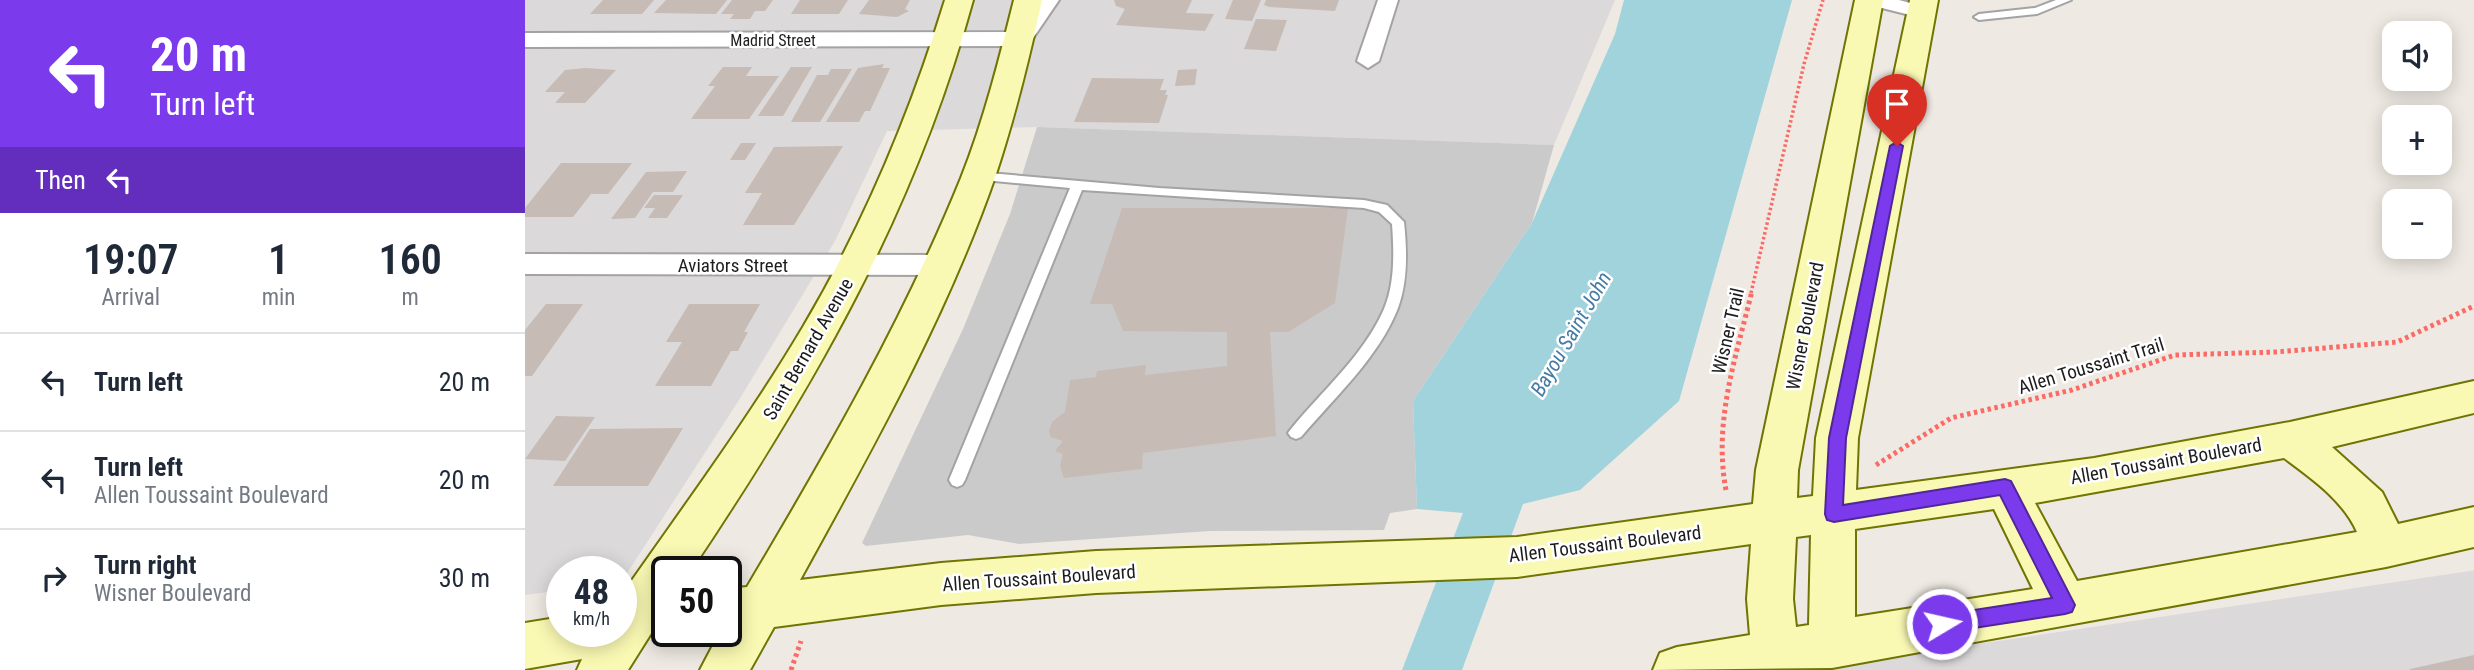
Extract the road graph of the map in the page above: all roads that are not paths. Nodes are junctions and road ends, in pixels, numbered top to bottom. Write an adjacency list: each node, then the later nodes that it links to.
1 (960, 0): 11 (main road, Saint Bernard Avenue)
2 (1028, 0): 9 (main road)
3 (1049, 0): 9 (street)
4 (1388, 0): 12 (street)
5 (1871, 0): 7 (street); 24 (main road, Wisner Boulevard)
6 (2066, 0): 8 (lane)
7 (1923, 6): 23 (main road)
8 (1979, 17)
9 (1021, 38): 11 (street, Madrid Street); 13 (main road)
10 (525, 40): 11 (street, Madrid Street)
11 (949, 40): 16 (main road, Saint Bernard Avenue)
12 (1369, 61)
13 (976, 176): 14 (lane); 17 (main road)
14 (1078, 185): 19 (lane); 21 (lane)
15 (525, 264): 16 (street, Aviators Street)
16 (857, 265): 17 (street, Aviators Street); 29 (main road, Saint Bernard Avenue)
17 (942, 265): 28 (main road)
18 (2474, 397): 20 (main road, Allen Toussaint Boulevard)
19 (1296, 433)
20 (2290, 439): 22 (main road, Allen Toussaint Boulevard); 26 (main road)
21 (957, 481)
22 (2005, 487): 23 (main road, Allen Toussaint Boulevard); 27 (main road)
23 (1835, 493): 24 (main road, Allen Toussaint Boulevard); 33 (main road)
24 (1776, 502): 28 (main road, Allen Toussaint Boulevard); 34 (main road, Wisner Boulevard)
25 (2474, 527): 26 (main road)
26 (2386, 547): 27 (main road)
27 (2065, 605): 33 (main road)
28 (744, 608): 36 (main road)
29 (637, 617)
30 (546, 642): 31 (main road)
31 (525, 646)
32 (617, 647): 35 (main road, Saint Bernard Avenue)
33 (1835, 657): 34 (main road)
34 (1776, 663): 37 (main road)
35 (601, 670)
36 (723, 670)
37 (1677, 670)

